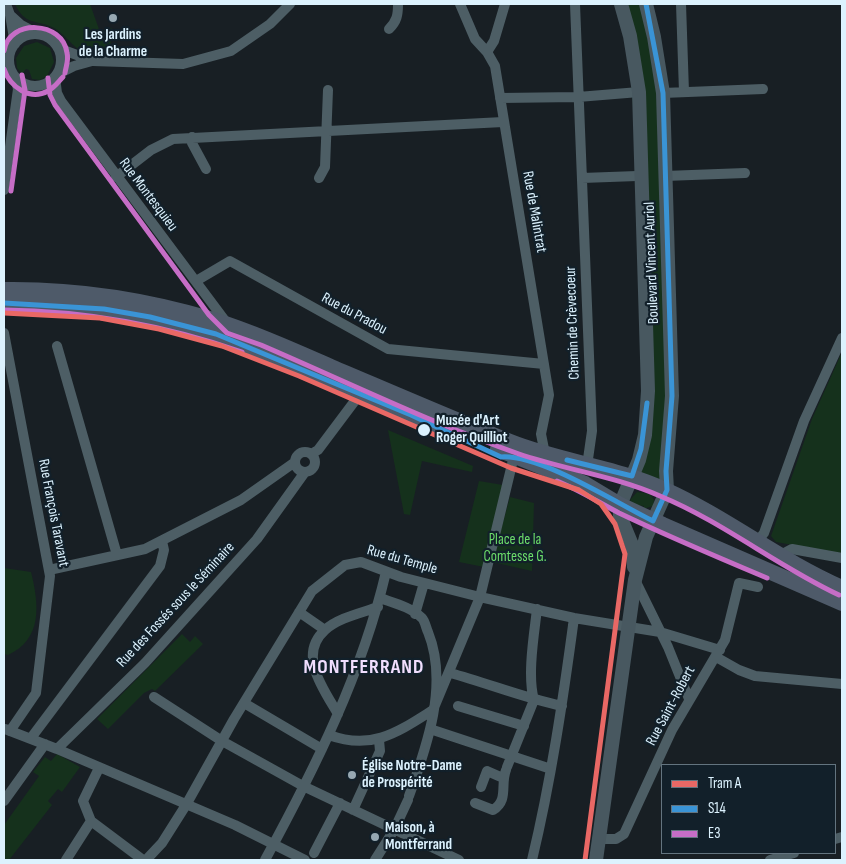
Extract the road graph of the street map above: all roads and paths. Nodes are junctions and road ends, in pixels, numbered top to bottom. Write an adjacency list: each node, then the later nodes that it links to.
1 (6, 4): 10 (street)
2 (290, 4): 16 (street)
3 (398, 4): 11 (street)
4 (460, 4): 15 (street, Rue de Malintrat)
5 (505, 4): 15 (street)
6 (575, 4): 24 (street, Chemin de Crèvecoeur)
7 (621, 4): 21 (main road, Boulevard Vincent Auriol)
8 (646, 4): 23 (main road, Boulevard Vincent Auriol)
9 (682, 4): 22 (street)
10 (10, 14): 12 (street); 13 (street)
11 (389, 29)
12 (38, 34): 13 (street); 14 (street)
13 (10, 48): 17 (street)
14 (58, 48): 16 (street); 18 (street)
15 (487, 52): 25 (street, Rue de Malintrat)
16 (93, 61): 18 (street)
17 (10, 70): 18 (street); 36 (street)
18 (56, 76): 33 (street, Rue Montesquieu)
19 (763, 89): 22 (street)
20 (328, 90): 27 (street)
21 (639, 92): 24 (street); 55 (main road, Boulevard Vincent Auriol)
22 (684, 92): 23 (street)
23 (663, 93): 32 (main road, Boulevard Vincent Auriol)
24 (578, 97): 25 (street); 35 (street, Chemin de Crèvecoeur)
25 (500, 98): 26 (street, Rue de Malintrat)
26 (504, 122): 27 (street); 44 (street, Rue de Malintrat)
27 (327, 130): 28 (street); 34 (street)
28 (192, 137): 29 (street); 33 (street)
29 (206, 169)
30 (746, 173): 32 (street)
31 (636, 176): 35 (street)
32 (665, 176): 56 (main road, Boulevard Vincent Auriol)
33 (116, 177): 37 (street, Rue Montesquieu)
34 (319, 178)
35 (582, 178): 53 (street, Chemin de Crèvecoeur)
36 (4, 190)
37 (196, 281): 40 (street, Rue Montesquieu); 44 (street, Rue du Pradou)
38 (4, 290): 40 (main road)
39 (4, 303): 47 (main road)
40 (228, 325): 45 (main road)
41 (4, 334): 64 (street, Rue François Taravant)
42 (842, 338): 60 (street)
43 (57, 346): 61 (street)
44 (544, 364): 48 (street, Rue de Malintrat)
45 (354, 376): 46 (main road); 47 (main road)
46 (386, 390): 47 (main road); 49 (main road)
47 (360, 394): 49 (main road); 50 (street)
48 (541, 434): 49 (street); 51 (street, Rue de Malintrat)
49 (520, 452): 51 (main road); 57 (main road); 70 (street)
50 (311, 454): 52 (street); 54 (street)
51 (545, 454): 53 (main road)
52 (295, 462): 54 (street); 59 (street)
53 (588, 466): 55 (main road)
54 (305, 472): 99 (street, Rue des Fossés sous le Séminaire)
55 (627, 474): 56 (main road); 57 (main road, Boulevard Vincent Auriol)
56 (667, 490): 58 (main road, Boulevard Vincent Auriol); 60 (main road)
57 (620, 505): 58 (main road); 66 (main road)
58 (658, 523): 66 (main road, Boulevard Vincent Auriol); 72 (main road)
59 (162, 541): 61 (street); 95 (street)
60 (757, 542): 62 (main road)
61 (117, 555): 64 (street)
62 (779, 556): 63 (street); 69 (main road)
63 (842, 558)
64 (50, 570): 93 (street, Rue François Taravant)
65 (386, 572): 67 (street, Rue du Temple); 71 (street); 74 (street, Rue du Temple)
66 (635, 580): 77 (main road); 79 (street)
67 (424, 583): 70 (street, Rue du Temple); 75 (street)
68 (758, 587): 80 (street, Rue Saint-Robert)
69 (842, 588)
70 (480, 597): 73 (street, Rue du Temple); 81 (street)
71 (379, 602): 75 (street); 78 (street); 90 (street)
72 (842, 603)
73 (537, 609): 76 (street, Rue du Temple); 85 (street)
74 (299, 612): 78 (street); 86 (street, Rue du Temple)
75 (415, 614): 89 (street)
76 (574, 618): 77 (street, Rue du Temple); 88 (street)
77 (623, 627): 79 (street, Rue du Temple); 114 (main road)
78 (325, 630): 90 (street)
79 (660, 632): 80 (street); 84 (street)
80 (718, 653): 82 (street); 84 (street, Rue Saint-Robert)
81 (450, 672): 85 (street); 89 (street)
82 (842, 684)
83 (154, 697): 97 (street)
84 (688, 699): 114 (street, Rue Saint-Robert)
85 (534, 700): 88 (street); 91 (street)
86 (244, 703): 97 (street, Rue du Temple); 100 (street)
87 (458, 706): 91 (street)
88 (562, 706): 103 (street)
89 (432, 710): 92 (street); 96 (street)
90 (338, 714): 94 (street)
91 (524, 726): 101 (street)
92 (430, 729): 101 (street); 113 (street)
93 (7, 730): 95 (street)
94 (329, 736): 96 (street); 100 (street)
95 (31, 738): 98 (street)
96 (379, 740): 111 (street)
97 (222, 741): 105 (street); 110 (street, Rue du Temple)
98 (45, 744): 99 (street); 107 (street)
99 (57, 749): 102 (street)
100 (322, 750): 105 (street)
101 (511, 756): 103 (street); 104 (street)
102 (99, 768): 110 (street); 112 (street)
103 (551, 769): 124 (street)
104 (505, 772): 106 (street); 109 (street)
105 (303, 786): 108 (street); 115 (street)
106 (482, 786)
107 (4, 801)
108 (340, 803): 111 (street); 116 (street)
109 (475, 803)
110 (186, 805): 115 (street); 119 (street, Rue du Temple)
111 (353, 810): 113 (street)
112 (91, 821): 118 (street); 119 (street)
113 (394, 830): 122 (street); 123 (street)
114 (598, 838): 125 (main road)
115 (274, 844): 120 (street); 121 (street)
116 (314, 853)
117 (791, 854): 126 (street)
118 (66, 860)
119 (144, 860)
120 (266, 860)
121 (305, 860)
122 (375, 860)
123 (458, 860)
124 (532, 860)
125 (596, 860)
126 (770, 860)

